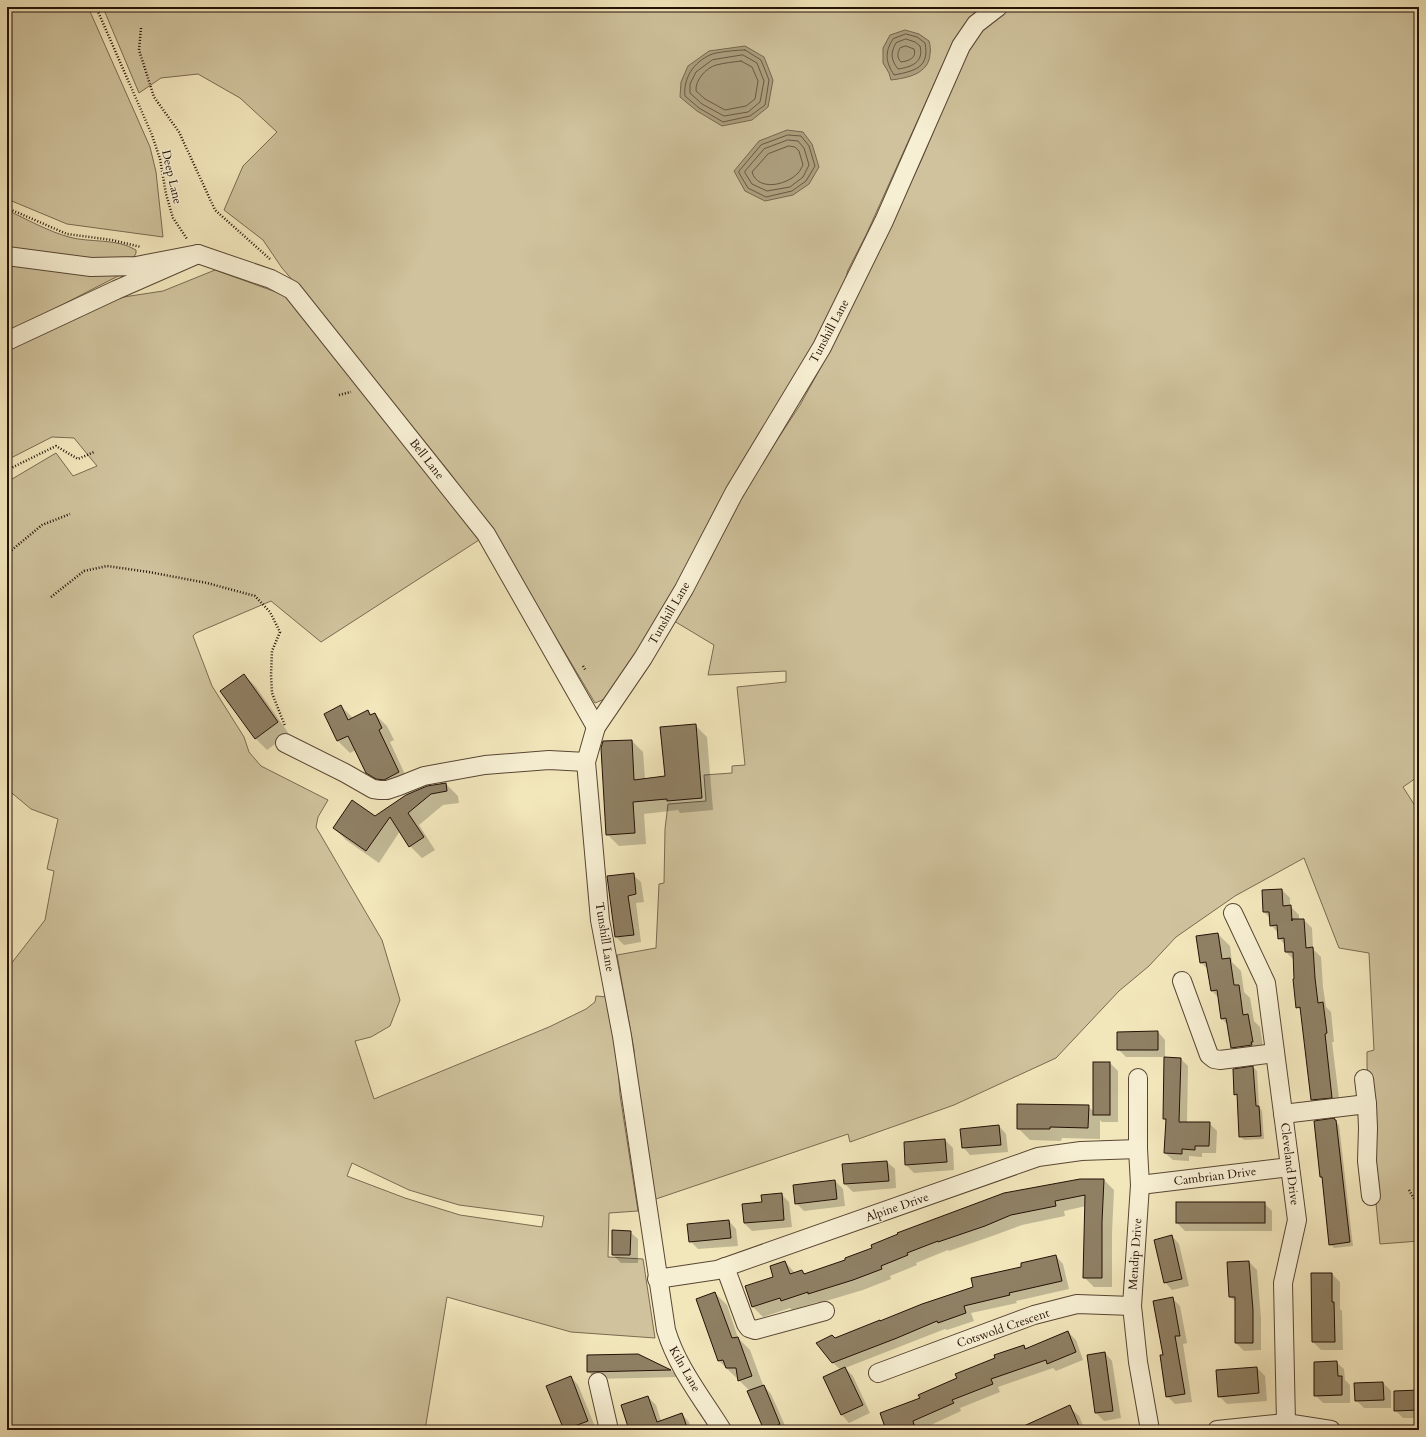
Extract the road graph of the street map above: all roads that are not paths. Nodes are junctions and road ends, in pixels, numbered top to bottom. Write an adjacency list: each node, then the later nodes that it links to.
1 (998, 7): 5 (street, Tunshill Lane)
2 (198, 254): 3 (street); 4 (street); 5 (street, Bell Lane)
3 (7, 256)
4 (7, 341)
5 (596, 727): 7 (street, Tunshill Lane)
6 (289, 745): 7 (street)
7 (586, 762): 20 (street, Tunshill Lane)
8 (1233, 913): 10 (street, Cleveland Drive)
9 (1182, 982): 10 (street)
10 (1275, 1053): 14 (street, Cleveland Drive)
11 (1138, 1078): 15 (street, Mendip Drive)
12 (1364, 1079): 13 (street)
13 (1367, 1104): 14 (street); 18 (street)
14 (1283, 1114): 16 (street, Cleveland Drive)
15 (1138, 1149): 17 (street, Mendip Drive); 19 (street, Alpine Drive)
16 (1290, 1167): 17 (street, Cambrian Drive); 25 (street, Cleveland Drive)
17 (1140, 1184): 21 (street, Mendip Drive)
18 (1371, 1196)
19 (725, 1267): 20 (street, Alpine Drive); 22 (street)
20 (657, 1279): 27 (street, Kiln Lane)
21 (1132, 1306): 23 (street, Cotswold Crescent); 28 (street, Mendip Drive)
22 (825, 1311)
23 (878, 1373)
24 (598, 1382): 26 (street)
25 (1286, 1423): 29 (street); 30 (street)
26 (609, 1430)
27 (722, 1430)
28 (1150, 1430)
29 (1217, 1430)
30 (1331, 1430)

